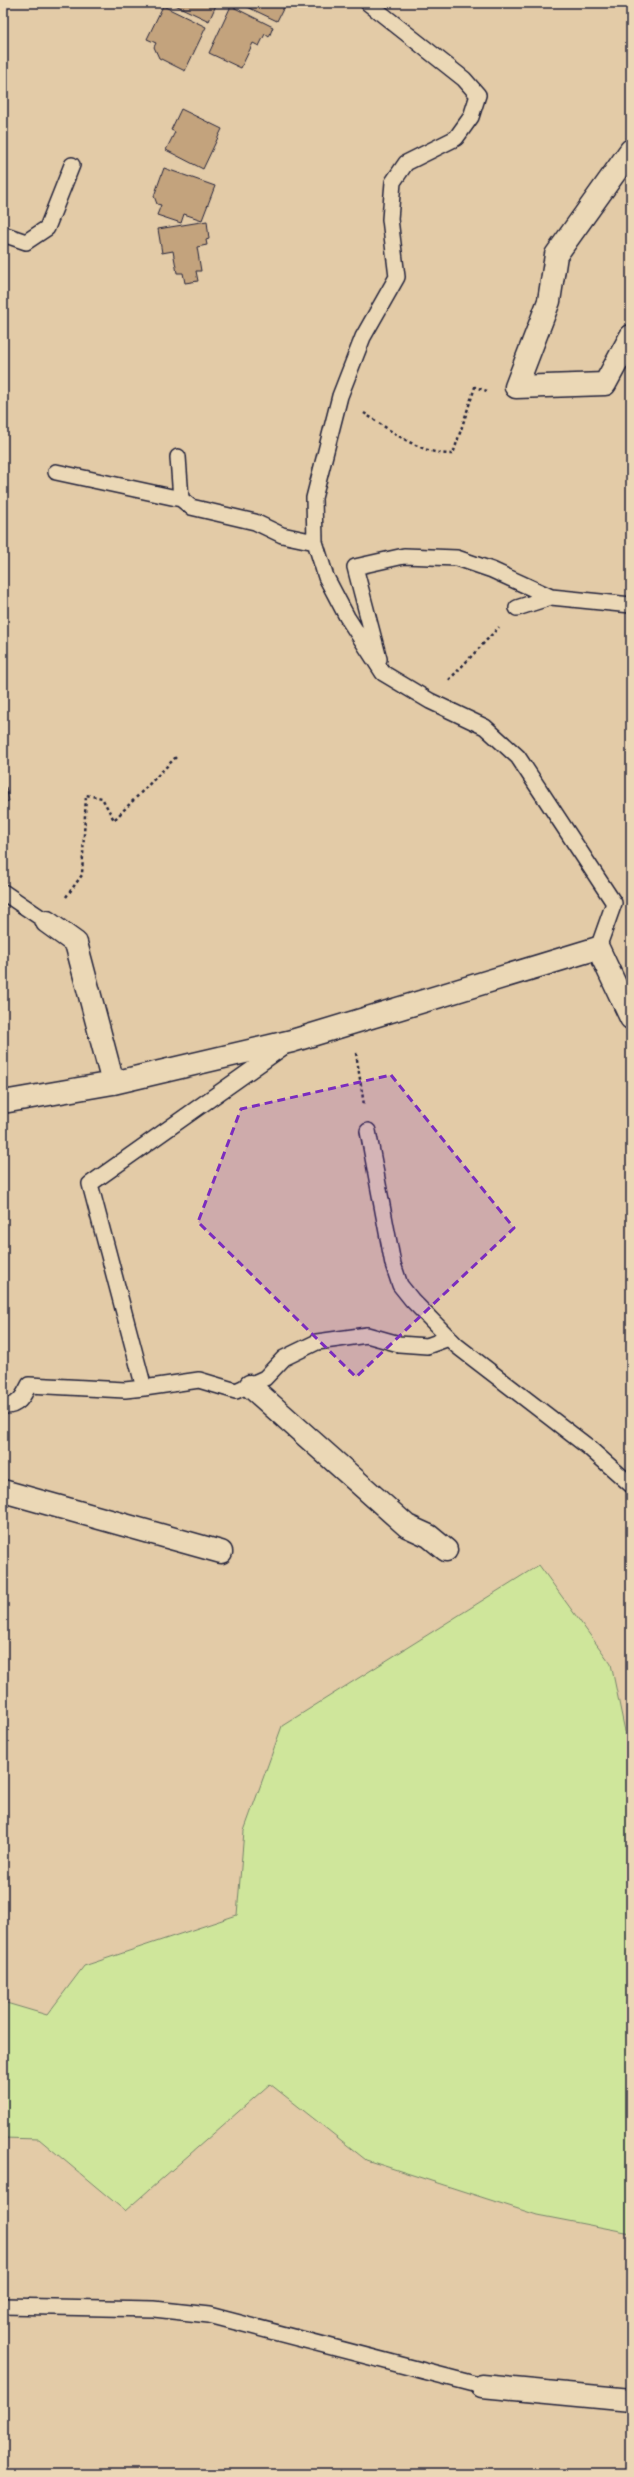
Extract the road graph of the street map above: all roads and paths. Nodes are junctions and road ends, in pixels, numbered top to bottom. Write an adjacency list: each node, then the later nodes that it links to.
1 (368, 3): 7 (lane)
2 (631, 150): 6 (street)
3 (72, 165): 4 (lane)
4 (3, 234)
5 (631, 336): 6 (street)
6 (516, 387): 7 (path)
7 (340, 396): 11 (lane)
8 (178, 456): 10 (lane)
9 (56, 472): 10 (lane)
10 (181, 498): 11 (lane)
11 (315, 542): 15 (lane)
12 (551, 597): 13 (lane); 14 (lane); 15 (lane)
13 (631, 606)
14 (517, 608): 16 (path)
15 (383, 673): 16 (lane)
16 (430, 701): 20 (lane)
17 (177, 756): 19 (path)
18 (3, 892): 19 (lane)
19 (47, 922): 24 (street)
20 (598, 948): 21 (street); 22 (street)
21 (631, 1018)
22 (352, 1023): 23 (street); 26 (path)
23 (292, 1041): 24 (street); 29 (lane)
24 (113, 1083): 25 (street)
25 (3, 1102)
26 (368, 1132): 27 (lane)
27 (449, 1338): 28 (lane); 31 (lane)
28 (250, 1386): 29 (lane); 33 (street)
29 (144, 1388): 30 (lane)
30 (3, 1406)
31 (631, 1485)
32 (3, 1491): 34 (street)
33 (446, 1550)
34 (221, 1552)
35 (3, 2306): 36 (lane)
36 (482, 2386): 37 (street)
37 (631, 2400)

